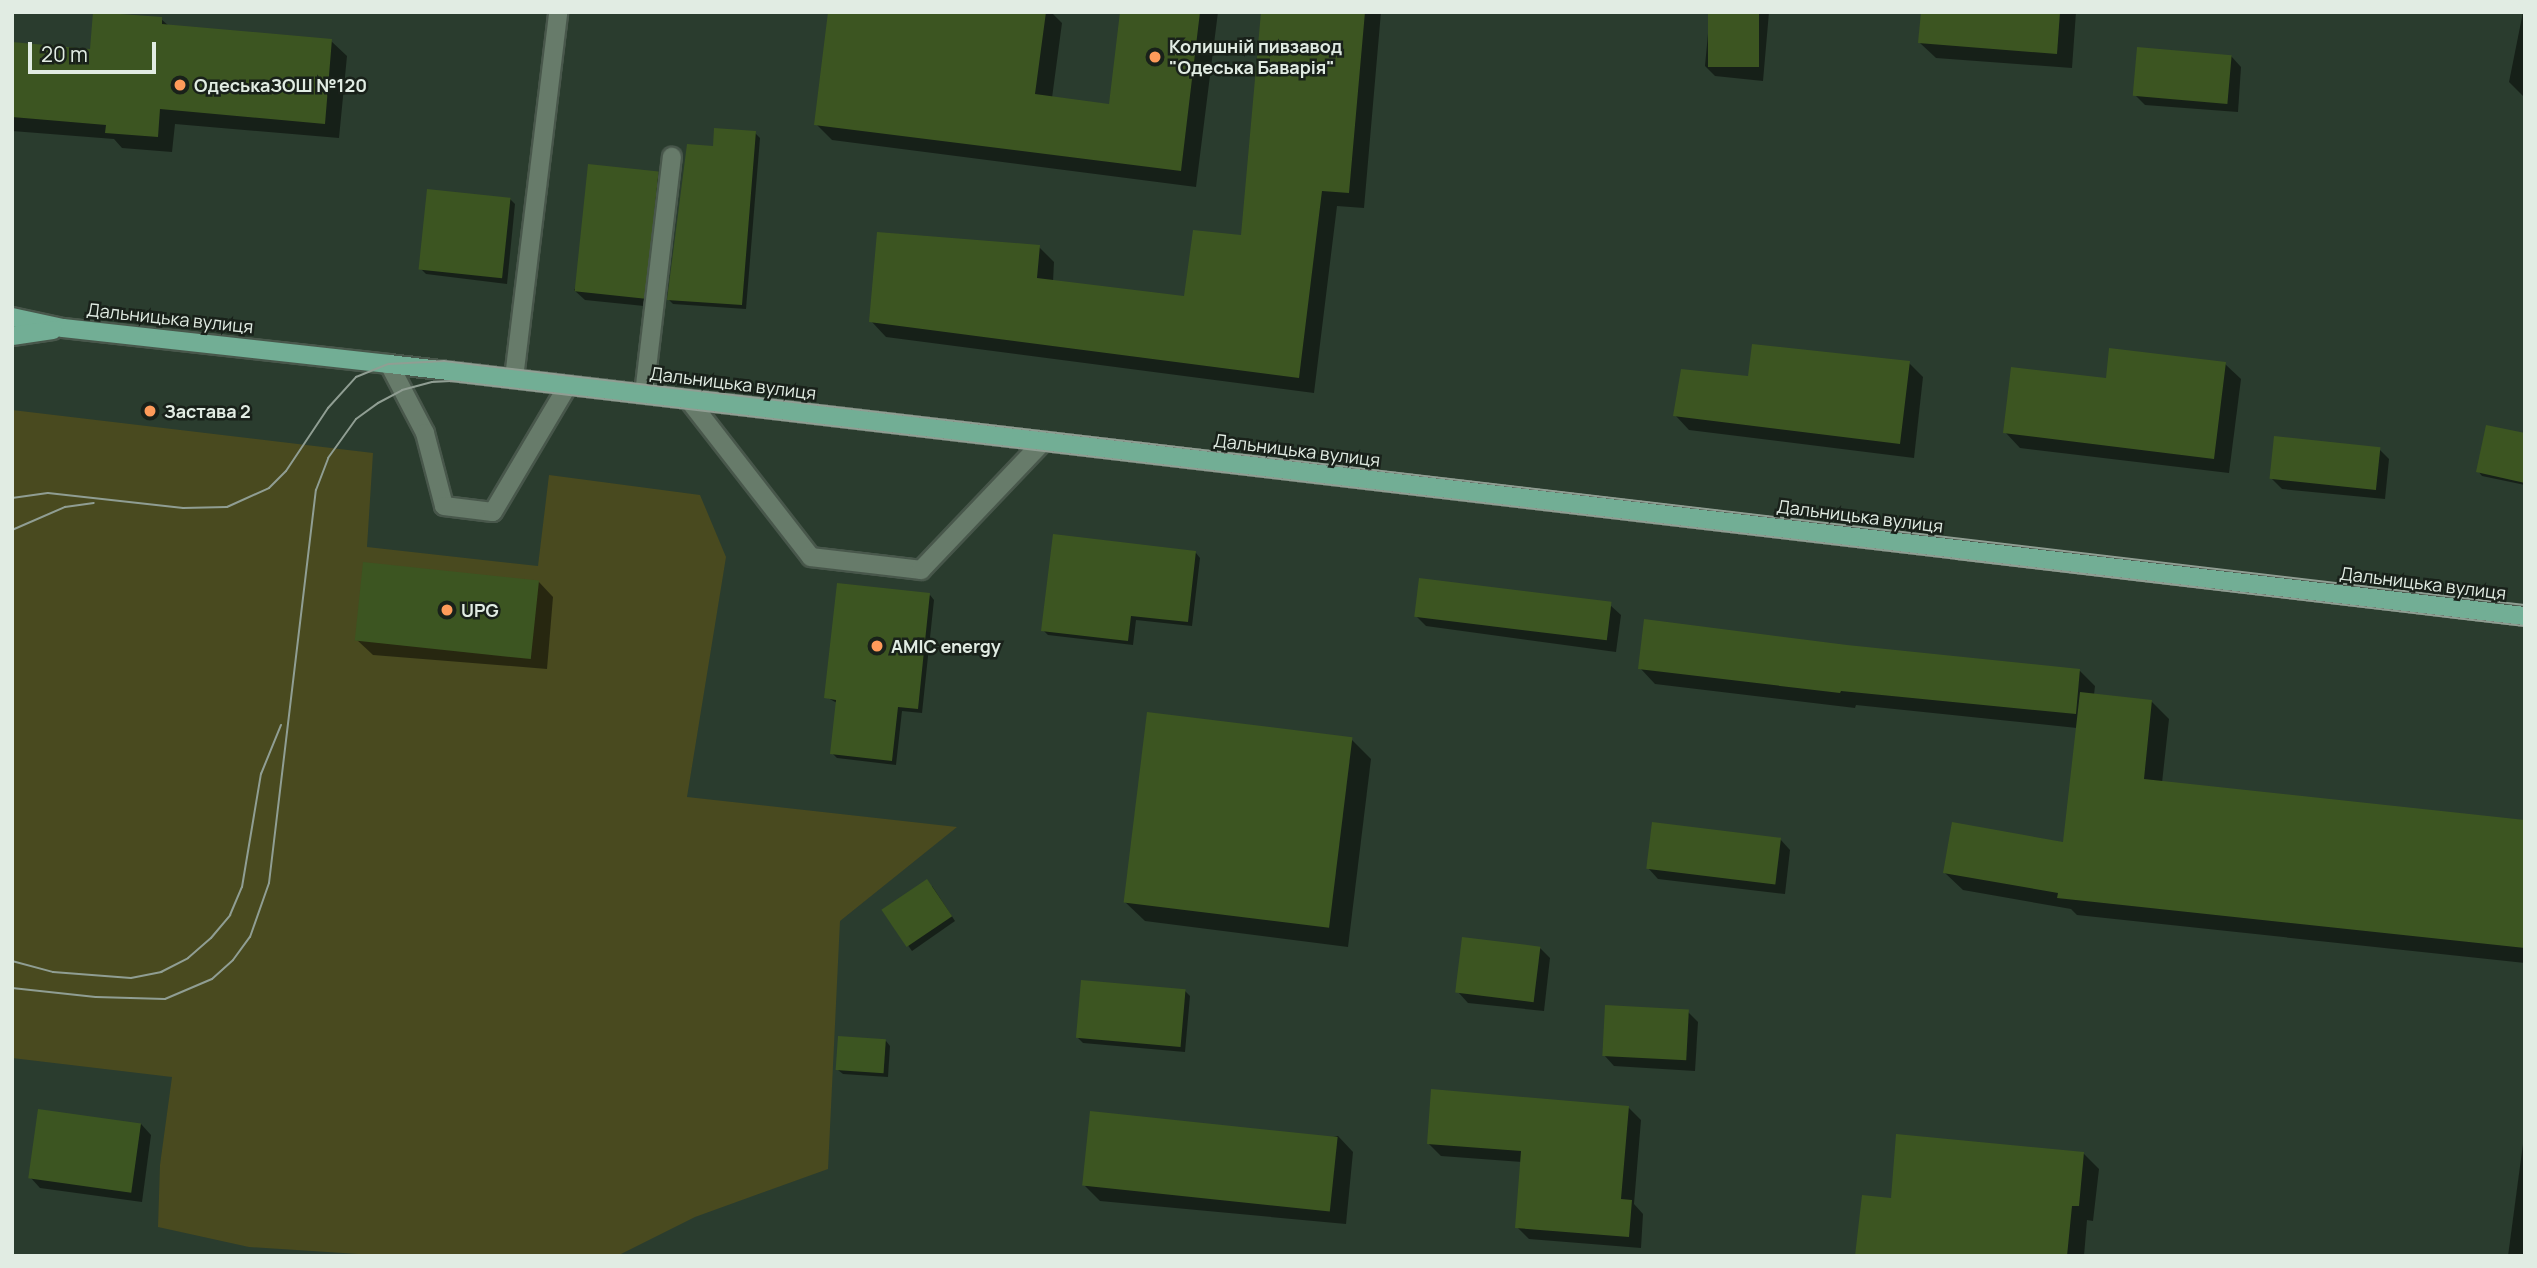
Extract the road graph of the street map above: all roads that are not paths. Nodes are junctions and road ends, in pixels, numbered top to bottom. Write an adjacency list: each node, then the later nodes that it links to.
1 (558, 12): 7 (lane)
2 (672, 157): 9 (lane)
3 (12, 317): 4 (main road, Дальницька вулиця)
4 (63, 328): 5 (main road, Дальницька вулиця); 6 (main road, Дальницька вулиця)
5 (12, 336)
6 (389, 364): 7 (main road, Дальницька вулиця); 8 (lane)
7 (514, 379): 8 (main road, Дальницька вулиця)
8 (568, 385): 9 (main road, Дальницька вулиця)
9 (644, 394): 10 (main road, Дальницька вулиця)
10 (688, 399): 11 (main road, Дальницька вулиця); 11 (lane)
11 (1044, 441): 12 (main road, Дальницька вулиця)
12 (2525, 616)

